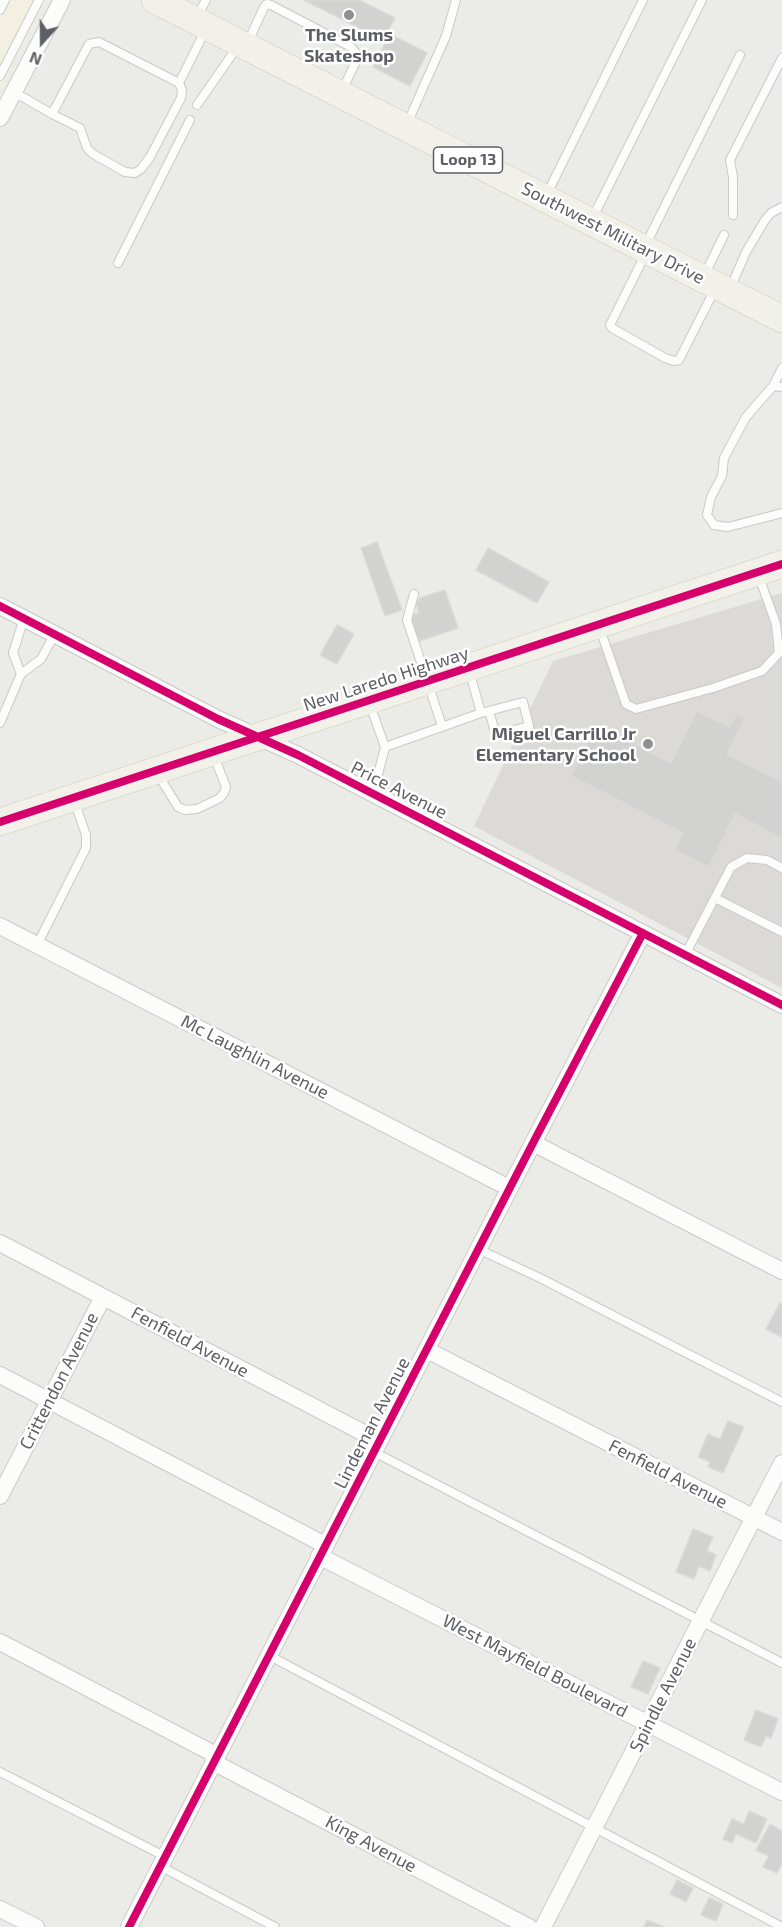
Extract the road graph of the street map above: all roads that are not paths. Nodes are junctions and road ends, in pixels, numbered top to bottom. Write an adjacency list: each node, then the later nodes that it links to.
1 (5, 0): 9 (lane)
2 (39, 0): 14 (lane)
3 (62, 0): 16 (street)
4 (155, 0): 10 (main road, Southwest Military Drive / Loop 13)
5 (456, 0): 22 (lane)
6 (643, 0): 23 (lane)
7 (702, 0): 26 (lane)
8 (267, 2): 11 (lane); 17 (lane)
9 (0, 10)
10 (203, 16): 11 (main road, Southwest Military Drive / Loop 13); 15 (lane)
11 (243, 45): 17 (main road, Southwest Military Drive / Loop 13); 18 (lane)
12 (740, 55): 28 (lane)
13 (782, 58): 25 (lane)
14 (0, 76)
15 (179, 83): 19 (lane); 19 (lane)
16 (14, 92): 19 (lane); 20 (street)
17 (340, 94): 22 (main road, Southwest Military Drive / Loop 13)
18 (198, 105)
19 (52, 114)
20 (0, 118)
21 (190, 120): 29 (lane)
22 (405, 128): 23 (main road, Southwest Military Drive / Loop 13)
23 (545, 198): 26 (main road, Southwest Military Drive / Loop 13)
24 (782, 207): 30 (lane)
25 (733, 215)
26 (591, 222): 28 (main road, Southwest Military Drive / Loop 13)
27 (724, 235): 30 (lane)
28 (646, 250): 30 (main road, Southwest Military Drive / Loop 13); 30 (lane)
29 (118, 263)
30 (716, 286): 31 (main road, Southwest Military Drive / Loop 13)
31 (782, 319)
32 (782, 368): 33 (lane)
33 (777, 387): 34 (lane)
34 (782, 513)
35 (770, 568): 39 (main road, New Laredo Highway); 41 (lane)
36 (414, 594): 44 (lane)
37 (0, 606): 38 (street, Price Avenue)
38 (24, 618): 40 (street, Price Avenue); 43 (lane)
39 (599, 626): 41 (lane); 42 (main road, New Laredo Highway)
40 (55, 634): 43 (lane); 49 (street, Price Avenue)
41 (780, 656)
42 (468, 668): 44 (main road, New Laredo Highway); 46 (lane)
43 (21, 674): 47 (lane)
44 (428, 681): 45 (main road, New Laredo Highway); 48 (lane)
45 (369, 701): 49 (main road, New Laredo Highway); 50 (lane)
46 (485, 712): 46 (lane); 48 (lane)
47 (0, 723)
48 (442, 726): 50 (lane)
49 (259, 737): 51 (main road, New Laredo Highway); 53 (street, Price Avenue)
50 (386, 747): 53 (lane)
51 (213, 752): 52 (main road, New Laredo Highway); 52 (lane)
52 (156, 771): 54 (main road, New Laredo Highway)
53 (374, 794): 60 (street, Price Avenue)
54 (74, 798): 55 (main road, New Laredo Highway); 61 (lane)
55 (0, 822)
56 (782, 868): 57 (lane)
57 (715, 898): 59 (lane); 62 (lane)
58 (0, 926): 61 (street, Mc Laughlin Avenue)
59 (782, 932)
60 (643, 933): 62 (street, Price Avenue); 64 (street, Lindeman Avenue)
61 (37, 945): 65 (street, Mc Laughlin Avenue)
62 (685, 955): 63 (street, Price Avenue)
63 (782, 1005)
64 (532, 1143): 65 (street, Lindeman Avenue); 68 (street)
65 (509, 1188): 67 (street, Lindeman Avenue)
66 (0, 1243): 69 (street, Fenfield Avenue)
67 (478, 1249): 70 (street, Lindeman Avenue); 73 (lane)
68 (782, 1271)
69 (103, 1297): 72 (street, Crittendon Avenue); 74 (street, Fenfield Avenue)
70 (427, 1350): 74 (street, Lindeman Avenue); 77 (street, Fenfield Avenue)
71 (0, 1375): 72 (street, West Mayfield Boulevard)
72 (49, 1401): 76 (street, Crittendon Avenue); 79 (street, West Mayfield Boulevard)
73 (782, 1402)
74 (376, 1446): 79 (street, Lindeman Avenue); 80 (lane)
75 (782, 1463): 77 (street, Spindle Avenue)
76 (0, 1496)
77 (754, 1518): 78 (street, Fenfield Avenue); 80 (street, Spindle Avenue)
78 (782, 1532)
79 (322, 1550): 82 (street, Lindeman Avenue); 84 (street, West Mayfield Boulevard)
80 (701, 1621): 83 (lane); 84 (street, Spindle Avenue)
81 (0, 1642): 85 (street, King Avenue)
82 (268, 1655): 85 (street, Lindeman Avenue); 88 (lane)
83 (782, 1663)
84 (648, 1724): 87 (street, West Mayfield Boulevard); 88 (street, Spindle Avenue)
85 (214, 1758): 89 (street, Lindeman Avenue); 94 (street, King Avenue)
86 (0, 1772): 89 (lane)
87 (782, 1792)
88 (594, 1828): 95 (street, Spindle Avenue); 96 (lane)
89 (162, 1861): 92 (street, Lindeman Avenue); 93 (lane)
90 (0, 1908): 91 (street)
91 (36, 1927)
92 (129, 1927)
93 (275, 1927)
94 (529, 1927)
95 (543, 1927)
96 (782, 1927)

